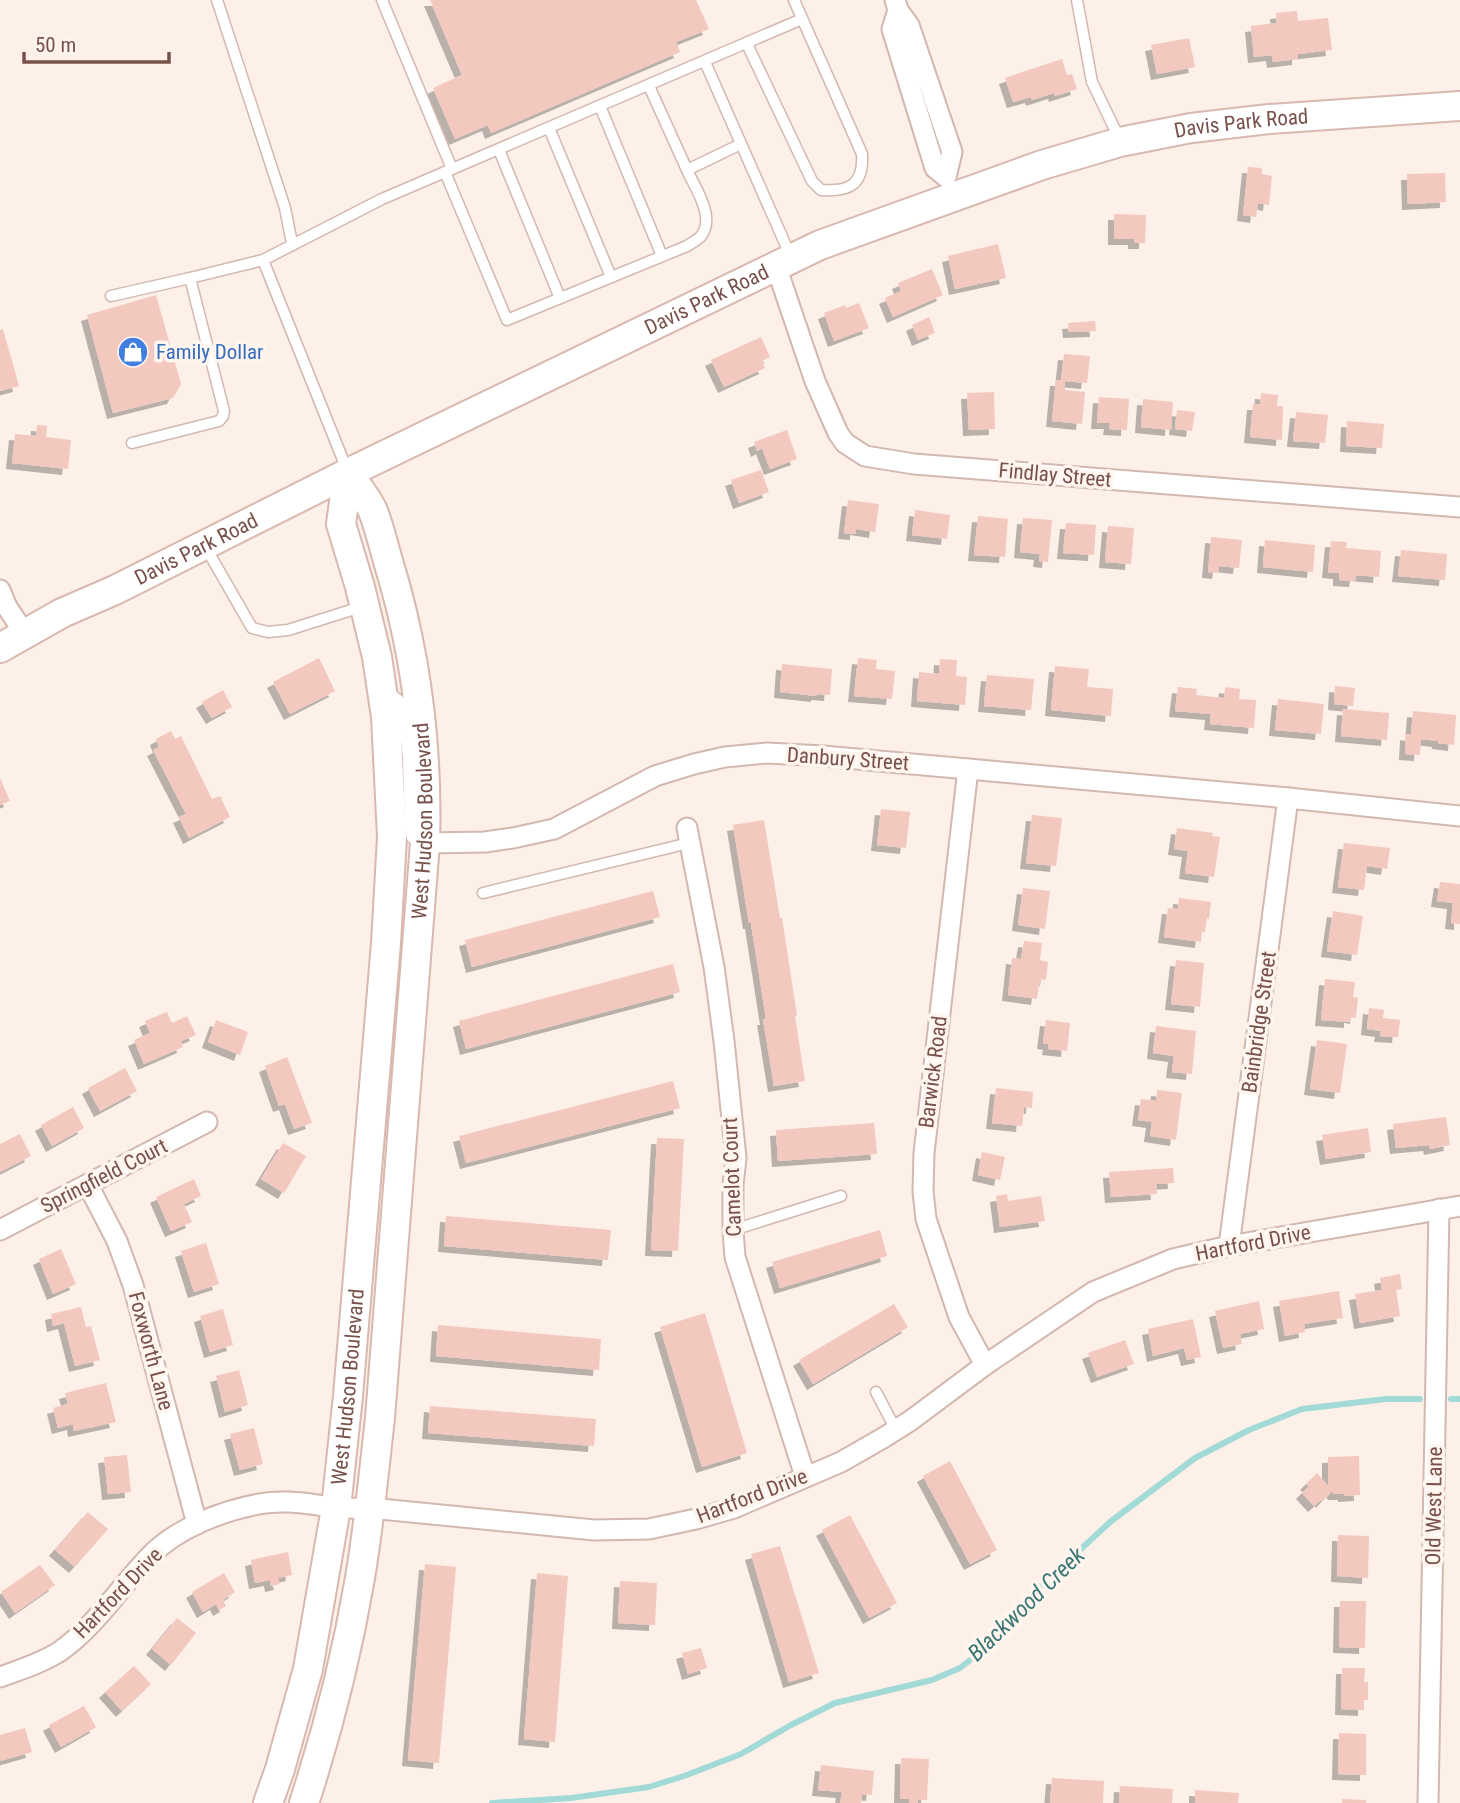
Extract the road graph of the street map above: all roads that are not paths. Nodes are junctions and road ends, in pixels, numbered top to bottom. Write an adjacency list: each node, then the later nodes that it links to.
1 (218, 0): 19 (lane)
2 (382, 0): 17 (lane)
3 (794, 0): 6 (lane)
4 (1077, 0): 13 (lane)
5 (896, 5): 18 (street)
6 (802, 19): 7 (lane); 7 (lane)
7 (747, 44): 8 (lane)
8 (705, 62): 9 (lane); 14 (lane)
9 (649, 86): 10 (lane); 16 (lane)
10 (600, 106): 12 (lane); 20 (lane)
11 (1460, 106): 13 (main road, Davis Park Road)
12 (549, 128): 15 (lane); 23 (lane)
13 (1120, 142): 18 (main road, Davis Park Road)
14 (741, 144): 16 (lane); 22 (lane)
15 (499, 150): 17 (lane); 26 (lane)
16 (687, 170): 20 (lane)
17 (449, 171): 19 (lane); 26 (lane)
18 (951, 186): 22 (main road, Davis Park Road)
19 (292, 243): 21 (lane)
20 (662, 256): 23 (lane)
21 (263, 260): 24 (lane); 28 (lane)
22 (784, 262): 28 (main road, Davis Park Road); 29 (street, Findlay Street)
23 (611, 277): 26 (lane)
24 (190, 278): 25 (lane); 27 (lane)
25 (111, 296)
26 (560, 298)
27 (132, 443)
28 (348, 473): 30 (main road, Davis Park Road); 32 (main road, West Hudson Boulevard); 40 (main road, West Hudson Boulevard)
29 (1460, 507)
30 (205, 546): 32 (lane); 33 (main road, Davis Park Road)
31 (0, 590): 33 (street)
32 (365, 605): 35 (main road, West Hudson Boulevard)
33 (26, 634): 34 (main road, Davis Park Road)
34 (0, 648)
35 (382, 687): 40 (lane); 54 (main road, West Hudson Boulevard)
36 (968, 769): 37 (street, Danbury Street); 40 (street, Danbury Street); 50 (street, Barwick Road)
37 (1289, 798): 38 (street, Danbury Street); 49 (street, Bainbridge Street)
38 (1460, 816)
39 (688, 836): 41 (lane); 48 (street, Camelot Court)
40 (425, 843): 55 (main road, West Hudson Boulevard)
41 (483, 892)
42 (207, 1122): 43 (street, Springfield Court)
43 (88, 1185): 47 (street, Springfield Court); 56 (street, Foxworth Lane)
44 (841, 1196): 48 (lane)
45 (1460, 1206): 46 (street, Hartford Drive)
46 (1439, 1209): 49 (street, Hartford Drive); 60 (street, Old West Lane)
47 (0, 1230)
48 (733, 1230): 53 (street, Camelot Court)
49 (1229, 1245): 50 (street, Hartford Drive)
50 (985, 1365): 52 (street, Hartford Drive)
51 (876, 1392): 52 (lane)
52 (897, 1430): 53 (street, Hartford Drive)
53 (805, 1476): 55 (street, Hartford Drive)
54 (335, 1507): 55 (street, Hartford Drive); 56 (street, Hartford Drive); 58 (main road, West Hudson Boulevard)
55 (370, 1508): 59 (main road, West Hudson Boulevard)
56 (197, 1524): 57 (street, Hartford Drive)
57 (0, 1677)
58 (268, 1803)
59 (304, 1803)
60 (1428, 1803)

